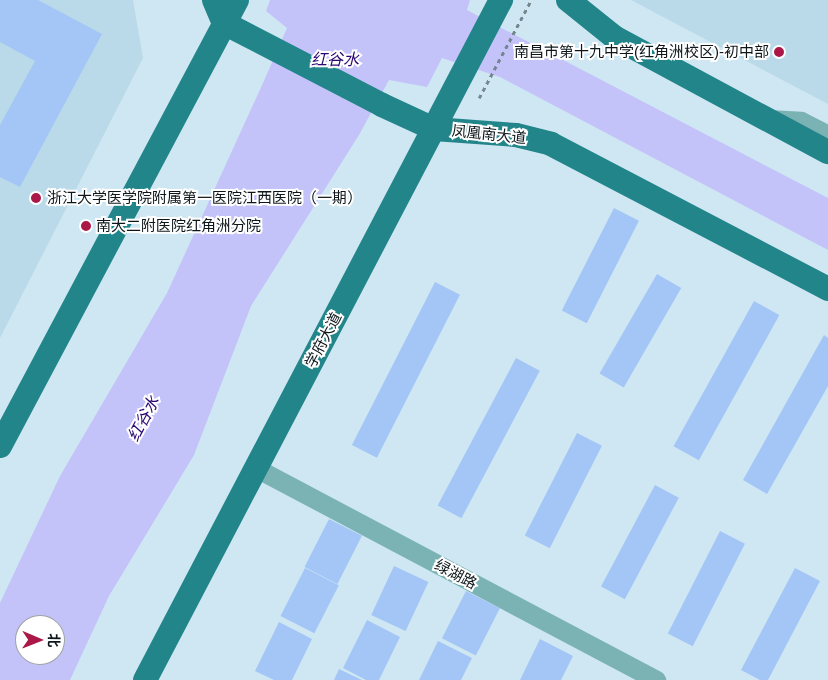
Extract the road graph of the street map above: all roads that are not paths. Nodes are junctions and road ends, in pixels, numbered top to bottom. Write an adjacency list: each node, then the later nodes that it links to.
1 (214, 0): 5 (main road)
2 (237, 0): 5 (main road)
3 (568, 0): 6 (main road)
4 (500, 1): 7 (main road, 学府大道)
5 (224, 23): 7 (main road, 凤凰南大道); 11 (main road)
6 (766, 119): 8 (street); 9 (main road)
7 (434, 129): 10 (main road, 凤凰南大道); 12 (main road, 学府大道)
8 (828, 135)
9 (828, 152)
10 (828, 289)
11 (0, 446)
12 (256, 468): 13 (main road, 学府大道); 14 (street, 绿湖路)
13 (145, 680)
14 (656, 680)

